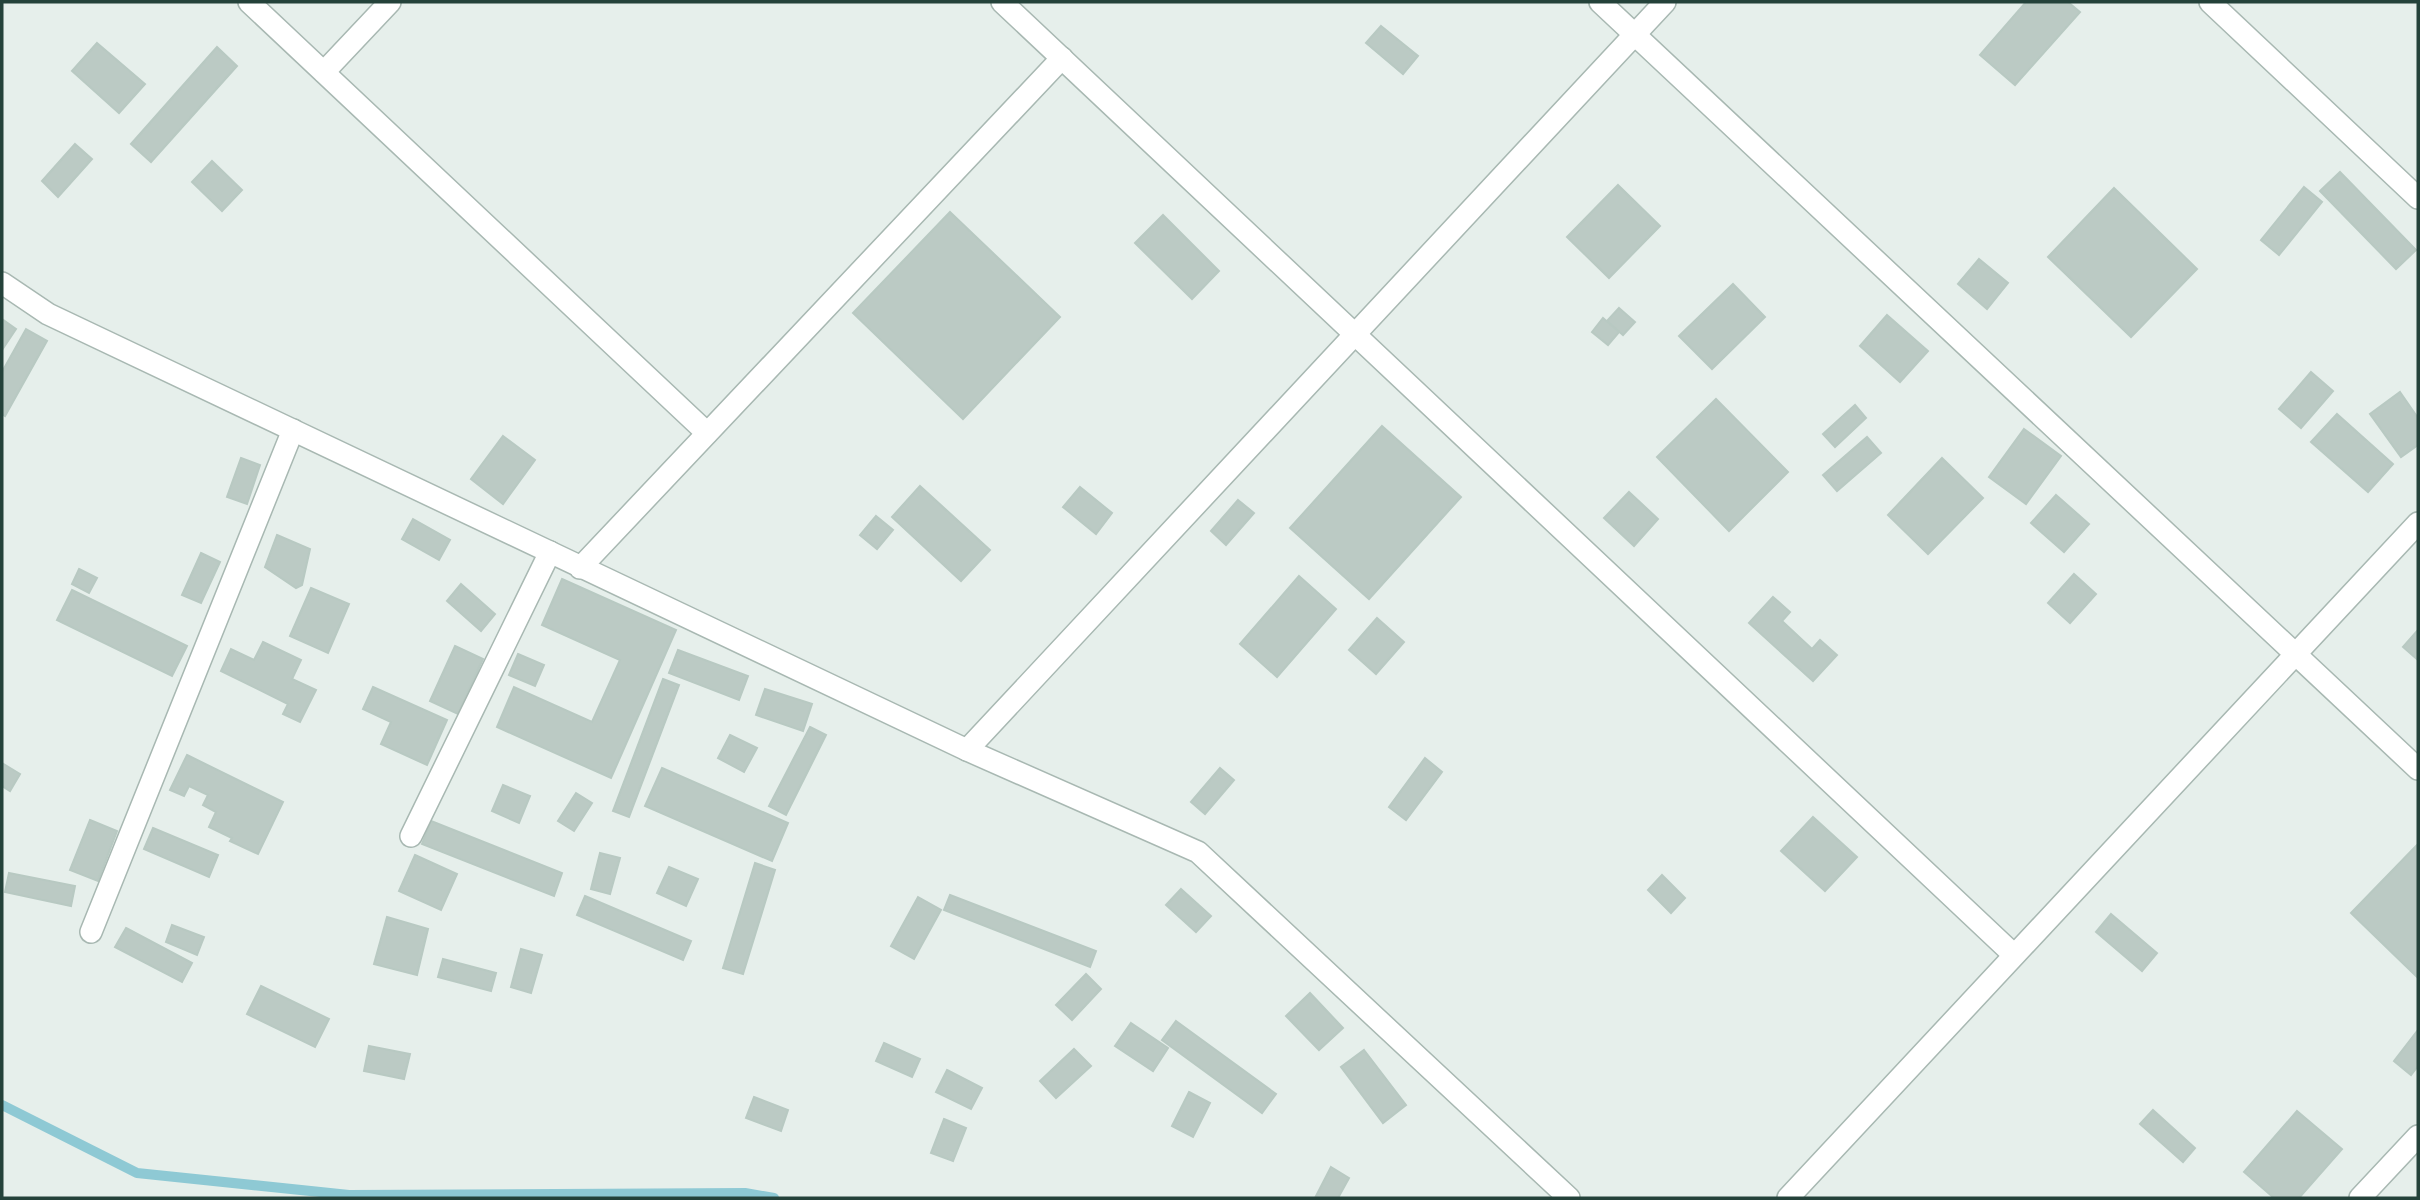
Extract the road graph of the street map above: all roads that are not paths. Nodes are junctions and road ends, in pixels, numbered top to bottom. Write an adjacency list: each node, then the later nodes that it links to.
1 (249, 2): 9 (street)
2 (390, 2): 9 (street)
3 (1002, 2): 8 (street)
4 (1600, 2): 7 (street)
5 (1665, 2): 7 (street)
6 (2215, 4): 10 (street)
7 (1635, 34): 12 (street); 18 (street)
8 (1062, 58): 12 (street); 14 (street)
9 (324, 72): 14 (street)
10 (2418, 198)
11 (2, 283): 13 (street)
12 (1355, 334): 19 (street); 23 (street)
13 (293, 430): 16 (street); 22 (street)
14 (707, 433): 17 (street)
15 (2418, 523): 18 (street)
16 (550, 552): 17 (street); 21 (street)
17 (580, 568): 19 (street)
18 (2296, 654): 20 (street); 23 (street)
19 (967, 750): 25 (street)
20 (2418, 769)
21 (411, 836)
22 (91, 932)
23 (2014, 955): 26 (street)
24 (2418, 1136): 27 (street)
25 (1569, 1198)
26 (1788, 1198)
27 (2360, 1198)

